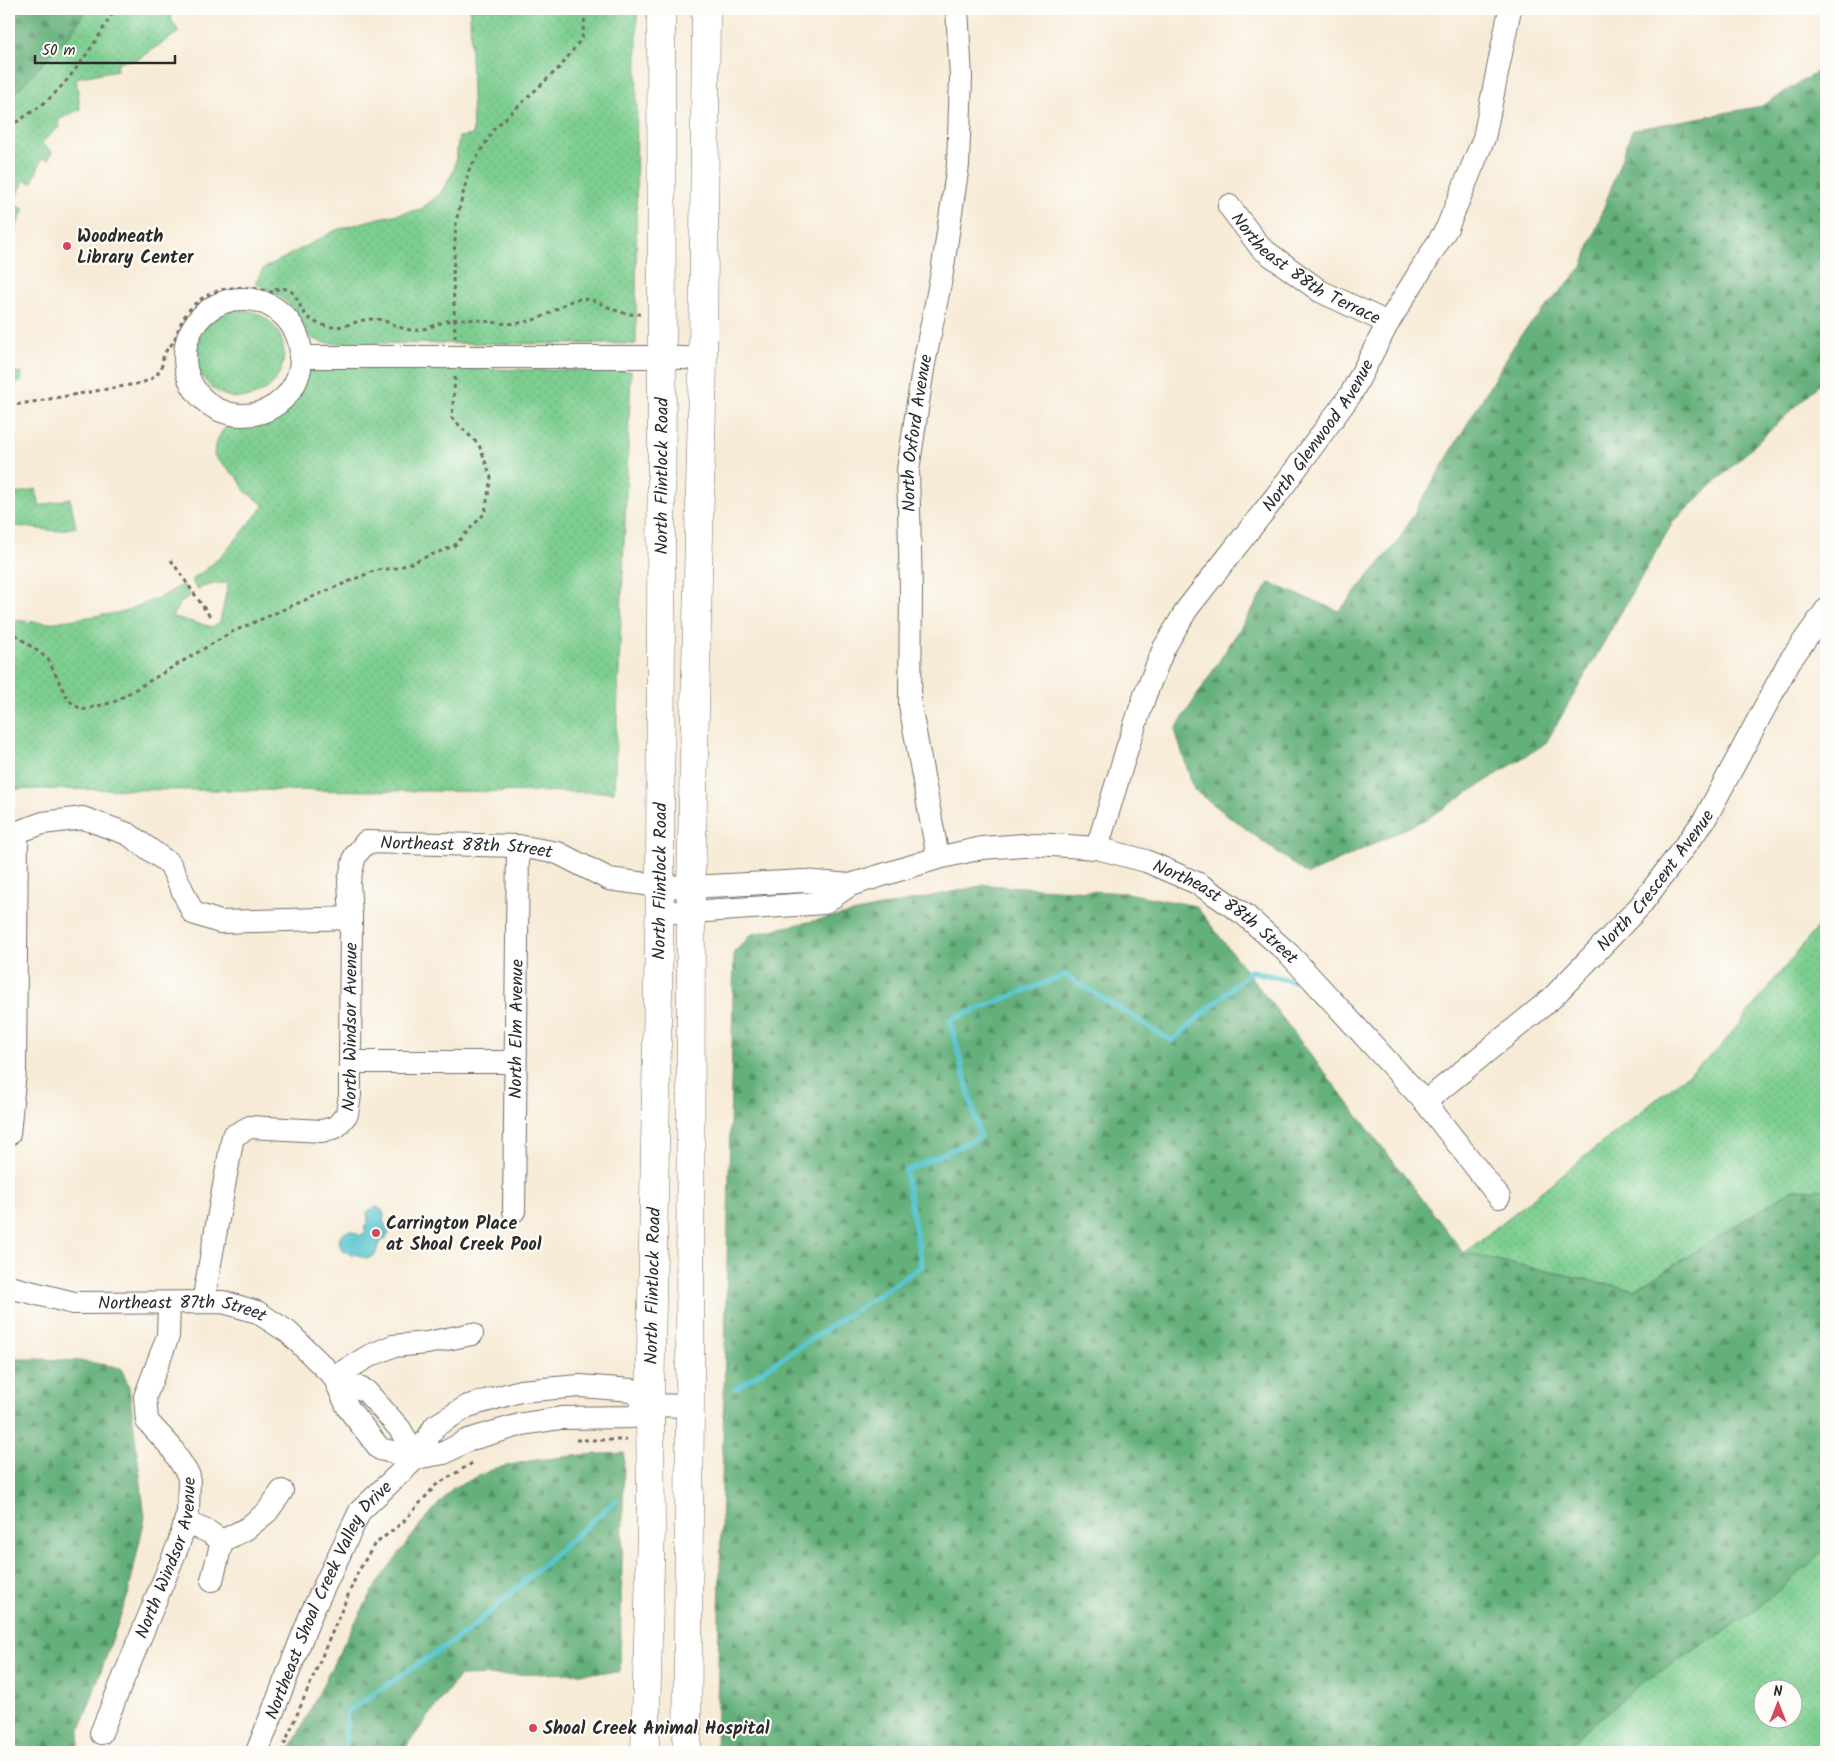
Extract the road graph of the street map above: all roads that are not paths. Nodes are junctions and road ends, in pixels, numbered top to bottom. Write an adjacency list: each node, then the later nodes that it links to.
1 (661, 9): 8 (main road, North Flintlock Road)
2 (706, 9): 9 (main road, North Flintlock Road)
3 (957, 9): 14 (street, North Oxford Avenue)
4 (1510, 9): 6 (street, North Glenwood Avenue)
5 (1229, 206): 6 (street, Northeast 88th Terrace)
6 (1388, 323): 13 (street, North Glenwood Avenue)
7 (300, 358): 7 (street); 8 (street)
8 (662, 358): 9 (street); 15 (main road, North Flintlock Road)
9 (703, 359): 16 (main road, North Flintlock Road)
10 (1826, 610): 21 (street, North Crescent Avenue)
11 (13, 834): 17 (street); 20 (street)
12 (518, 846): 15 (street, Northeast 88th Street); 17 (street, Northeast 88th Street); 19 (street, North Elm Avenue)
13 (1097, 848): 14 (street, Northeast 88th Street); 21 (street, Northeast 88th Street)
14 (938, 858): 16 (street, Northeast 88th Street)
15 (659, 899): 16 (street, Northeast 88th Street); 30 (main road, North Flintlock Road)
16 (691, 899): 31 (main road, North Flintlock Road)
17 (352, 918): 18 (street, North Windsor Avenue)
18 (350, 1062): 19 (street); 26 (street, North Windsor Avenue)
19 (515, 1062): 24 (street, North Elm Avenue)
20 (12, 1071): 22 (street)
21 (1425, 1102): 23 (street, Northeast 88th Street)
22 (9, 1134)
23 (1499, 1197)
24 (514, 1211)
25 (9, 1287): 27 (street, Northeast 87th Street)
26 (203, 1302): 27 (street, Northeast 87th Street); 29 (street, Northeast 87th Street)
27 (169, 1303): 34 (street, North Windsor Avenue)
28 (472, 1334): 29 (street)
29 (334, 1378): 32 (street, Northeast 87th Street)
30 (650, 1405): 31 (street); 32 (street); 32 (street, Northeast Shoal Creek Valley Drive); 39 (main road, North Flintlock Road)
31 (690, 1406): 40 (main road, North Flintlock Road)
32 (416, 1458): 38 (street, Northeast Shoal Creek Valley Drive)
33 (282, 1491): 35 (street)
34 (185, 1522): 35 (street); 37 (street, North Windsor Avenue)
35 (222, 1541): 36 (street)
36 (212, 1580)
37 (101, 1733)
38 (256, 1752)
39 (645, 1752)
40 (687, 1752)

